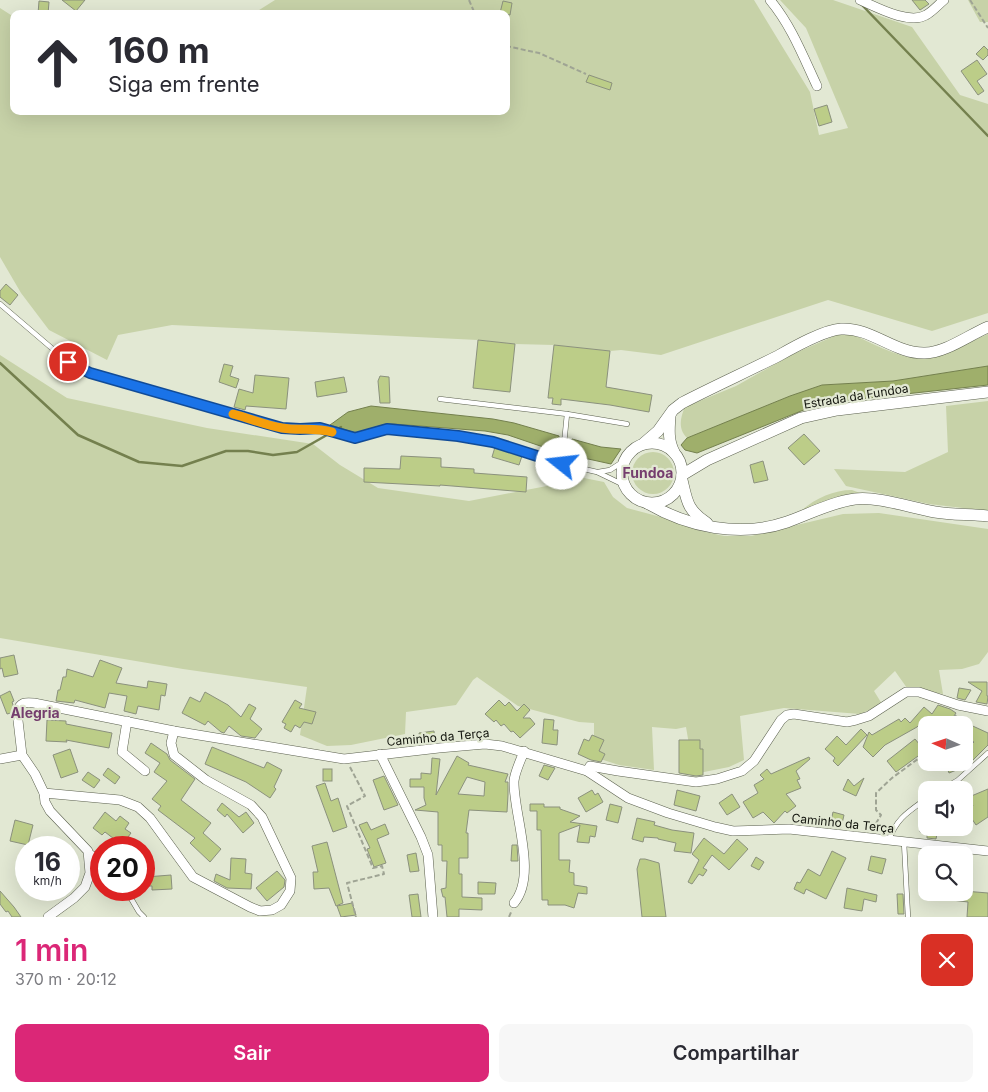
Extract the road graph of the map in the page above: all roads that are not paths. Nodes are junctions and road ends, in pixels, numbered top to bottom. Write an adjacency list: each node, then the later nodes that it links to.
1 (770, 0): 4 (street)
2 (944, 0): 3 (street)
3 (864, 2)
4 (817, 86)
5 (0, 304): 15 (lane)
6 (988, 327): 10 (main road)
7 (988, 392): 14 (main road, Estrada da Fundoa)
8 (440, 399): 9 (lane)
9 (567, 414): 11 (lane); 15 (lane)
10 (670, 416): 12 (main road); 13 (main road)
11 (628, 424)
12 (644, 444): 13 (main road); 16 (main road)
13 (674, 452): 14 (main road); 18 (main road)
14 (707, 460): 18 (main road, Estrada da Fundoa)
15 (562, 464): 17 (lane)
16 (623, 464): 17 (lane); 19 (main road)
17 (597, 472): 19 (lane)
18 (682, 477): 20 (main road); 22 (main road)
19 (624, 485): 20 (main road)
20 (647, 503): 22 (main road)
21 (988, 516): 22 (main road)
22 (714, 528)
23 (988, 712): 31 (street)
24 (127, 721): 25 (street, Caminho da Terça); 29 (street, Caminho da Terça); 32 (street)
25 (174, 731): 28 (street, Caminho da Terça); 34 (street)
26 (524, 751): 28 (street, Caminho da Terça); 31 (street, Caminho da Terça); 41 (street)
27 (988, 753): 33 (lane)
28 (380, 754): 44 (street)
29 (22, 755): 30 (street); 34 (street)
30 (0, 759)
31 (587, 770): 36 (street, Caminho da Terça)
32 (145, 771)
33 (956, 781)
34 (44, 793): 39 (street)
35 (918, 805): 36 (lane)
36 (889, 840): 37 (street, Caminho da Terça)
37 (904, 842): 38 (street, Caminho da Terça); 45 (lane)
38 (988, 851)
39 (88, 852): 42 (street)
40 (132, 901): 43 (lane)
41 (514, 903)
42 (48, 917)
43 (144, 917)
44 (433, 917)
45 (908, 917)

